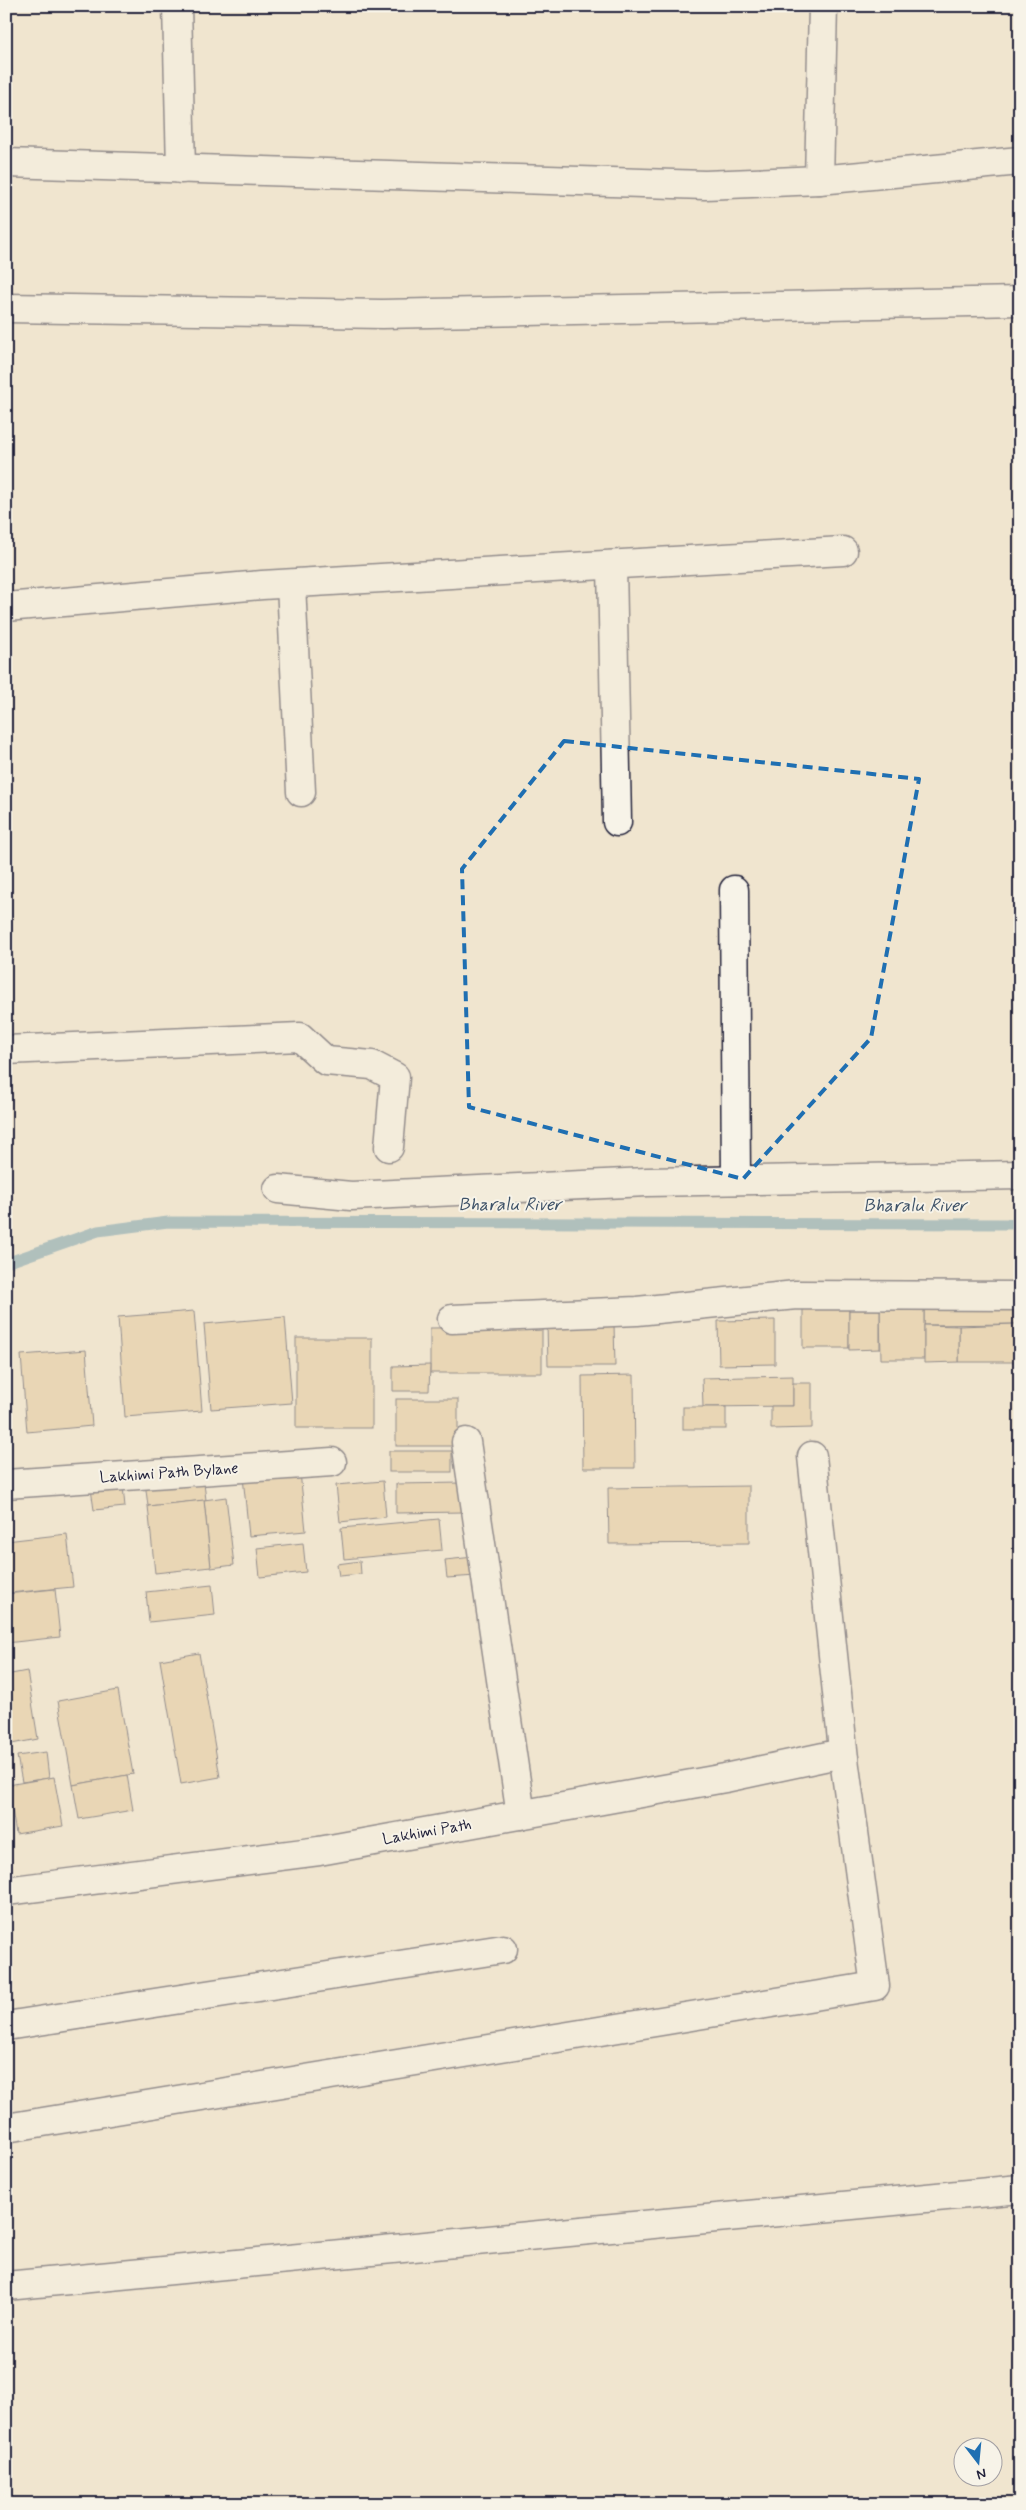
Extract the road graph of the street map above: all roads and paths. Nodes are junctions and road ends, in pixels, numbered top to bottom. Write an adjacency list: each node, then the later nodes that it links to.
1 (177, 6): 5 (street)
2 (823, 6): 6 (street)
3 (1020, 161): 6 (street)
4 (6, 163): 5 (street)
5 (181, 168): 6 (street)
6 (819, 180)
7 (1020, 301): 8 (street)
8 (6, 308)
9 (843, 551): 10 (street)
10 (612, 565): 11 (street); 14 (street)
11 (291, 584): 12 (street); 13 (street)
12 (6, 607)
13 (301, 792)
14 (617, 822)
15 (734, 890): 19 (street)
16 (6, 1050): 17 (street)
17 (389, 1147)
18 (1020, 1174): 19 (street)
19 (736, 1180): 20 (street)
20 (278, 1189)
21 (1020, 1296): 22 (street)
22 (452, 1319)
23 (466, 1442): 28 (street)
24 (812, 1456): 27 (street)
25 (332, 1462): 26 (street, Lakhimi Path Bylane)
26 (6, 1484)
27 (844, 1759): 28 (street, Lakhimi Path); 32 (street)
28 (520, 1815): 29 (street, Lakhimi Path)
29 (6, 1891)
30 (503, 1949): 31 (street)
31 (6, 2026)
32 (6, 2128)
33 (1020, 2189): 34 (street)
34 (6, 2286)

